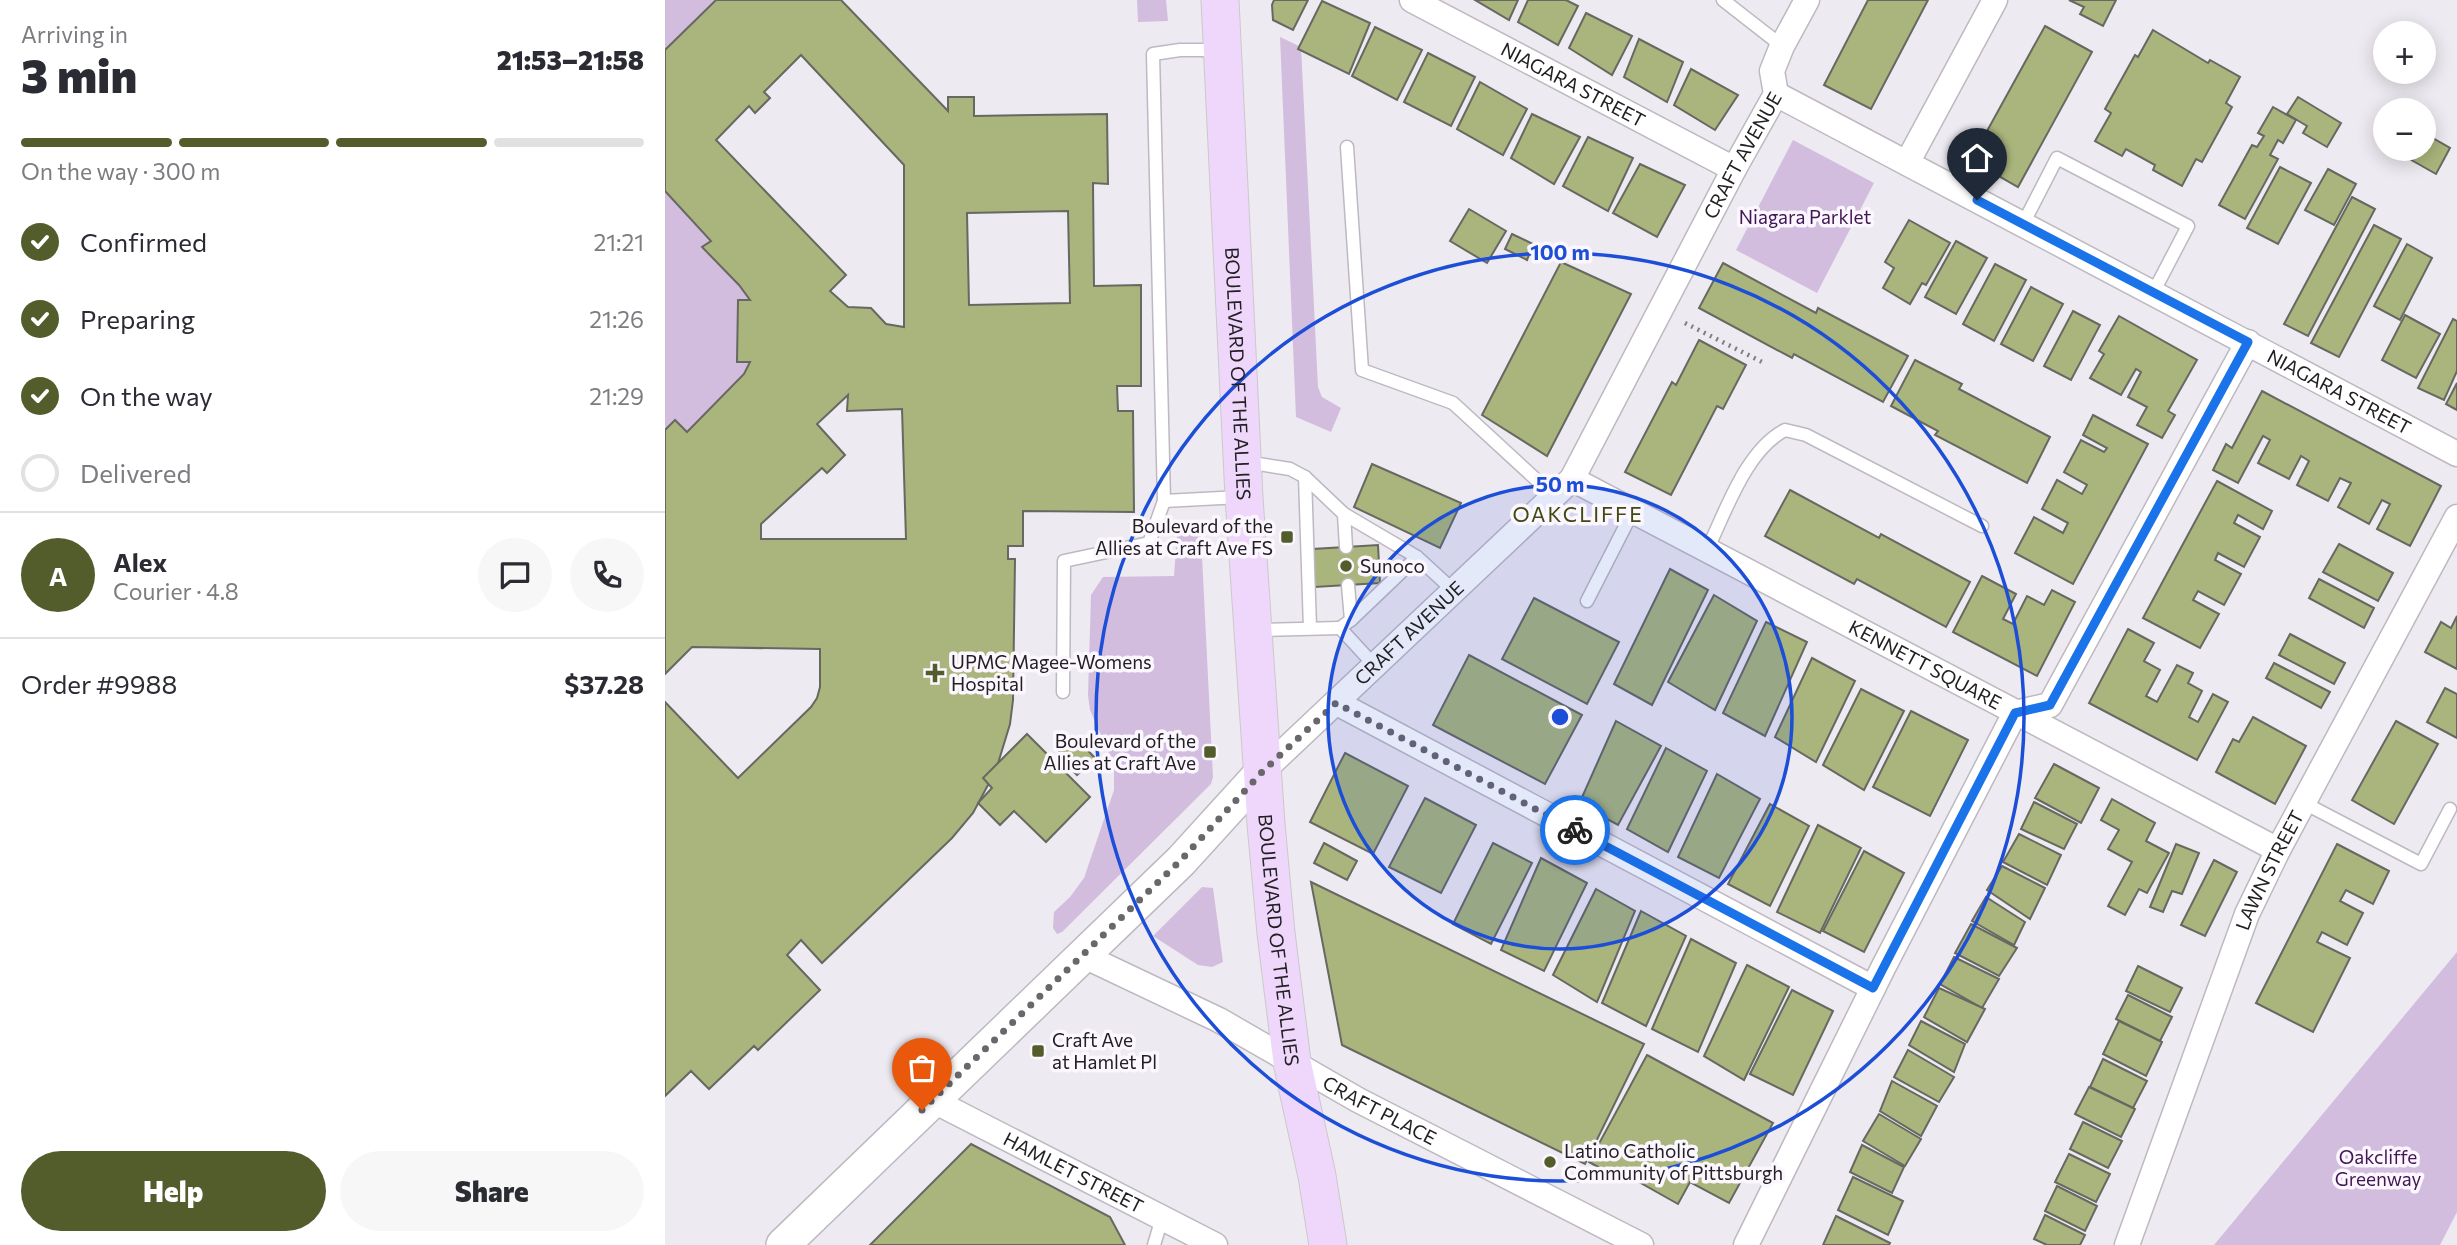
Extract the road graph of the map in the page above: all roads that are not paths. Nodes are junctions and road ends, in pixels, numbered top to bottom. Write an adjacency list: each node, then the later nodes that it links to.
1 (1220, 0): 7 (main road, BOULEVARD OF THE ALLIES)
2 (1412, 0): 11 (street, NIAGARA STREET)
3 (1723, 0): 6 (lane)
4 (1807, 0): 6 (street, CRAFT AVENUE)
5 (1995, 0): 10 (street)
6 (1782, 46): 8 (street, CRAFT AVENUE)
7 (1223, 50): 18 (main road, BOULEVARD OF THE ALLIES); 20 (lane)
8 (1776, 94): 10 (street, NIAGARA STREET); 11 (street, CRAFT AVENUE)
9 (1347, 147): 19 (lane)
10 (1907, 163): 12 (street, NIAGARA STREET)
11 (1734, 169): 17 (street, CRAFT AVENUE)
12 (2023, 224): 13 (street, NIAGARA STREET); 13 (lane)
13 (2153, 293): 14 (street, NIAGARA STREET)
14 (2248, 342): 15 (street, NIAGARA STREET); 37 (street)
15 (2457, 454)
16 (1305, 477): 18 (lane); 22 (lane); 32 (lane)
17 (1572, 479): 19 (street, CRAFT AVENUE); 21 (street, KENNETT SQUARE)
18 (1243, 480): 20 (lane); 33 (main road, BOULEVARD OF THE ALLIES)
19 (1554, 496): 29 (street, CRAFT AVENUE)
20 (1164, 501): 35 (lane)
21 (1633, 511): 26 (street, KENNETT SQUARE); 30 (lane)
22 (1344, 514): 25 (lane); 27 (lane)
23 (2457, 517): 39 (street, LAWN STREET)
24 (1982, 526): 26 (lane)
25 (1346, 547)
26 (1707, 550): 37 (street, KENNETT SQUARE)
27 (1417, 557): 29 (lane); 31 (lane)
28 (1348, 585): 31 (lane)
29 (1454, 591): 34 (street, CRAFT AVENUE)
30 (1587, 601)
31 (1345, 624): 32 (lane); 34 (lane)
32 (1310, 628): 33 (lane)
33 (1253, 630): 38 (main road, BOULEVARD OF THE ALLIES)
34 (1375, 666): 36 (street, CRAFT AVENUE)
35 (1063, 692)
36 (1336, 703): 38 (street, CRAFT AVENUE); 43 (street)
37 (2015, 713): 41 (street, KENNETT SQUARE); 43 (street)
38 (1263, 771): 42 (main road, CRAFT AVENUE); 44 (main road, BOULEVARD OF THE ALLIES)
39 (2304, 803): 40 (lane); 41 (street, LAWN STREET)
40 (2450, 809)
41 (2278, 850): 53 (street, LAWN STREET)
42 (1081, 955): 44 (street, CRAFT PLACE); 45 (main road, CRAFT AVENUE)
43 (1873, 988): 52 (street)
44 (1292, 1062): 50 (main road, BOULEVARD OF THE ALLIES); 51 (street, CRAFT PLACE)
45 (932, 1100): 46 (street, HAMLET STREET); 47 (main road, CRAFT AVENUE)
46 (1162, 1218): 48 (lane); 49 (street, HAMLET STREET)
47 (783, 1245)
48 (1154, 1245)
49 (1215, 1245)
50 (1328, 1245)
51 (1641, 1245)
52 (1746, 1245)
53 (2127, 1245)

